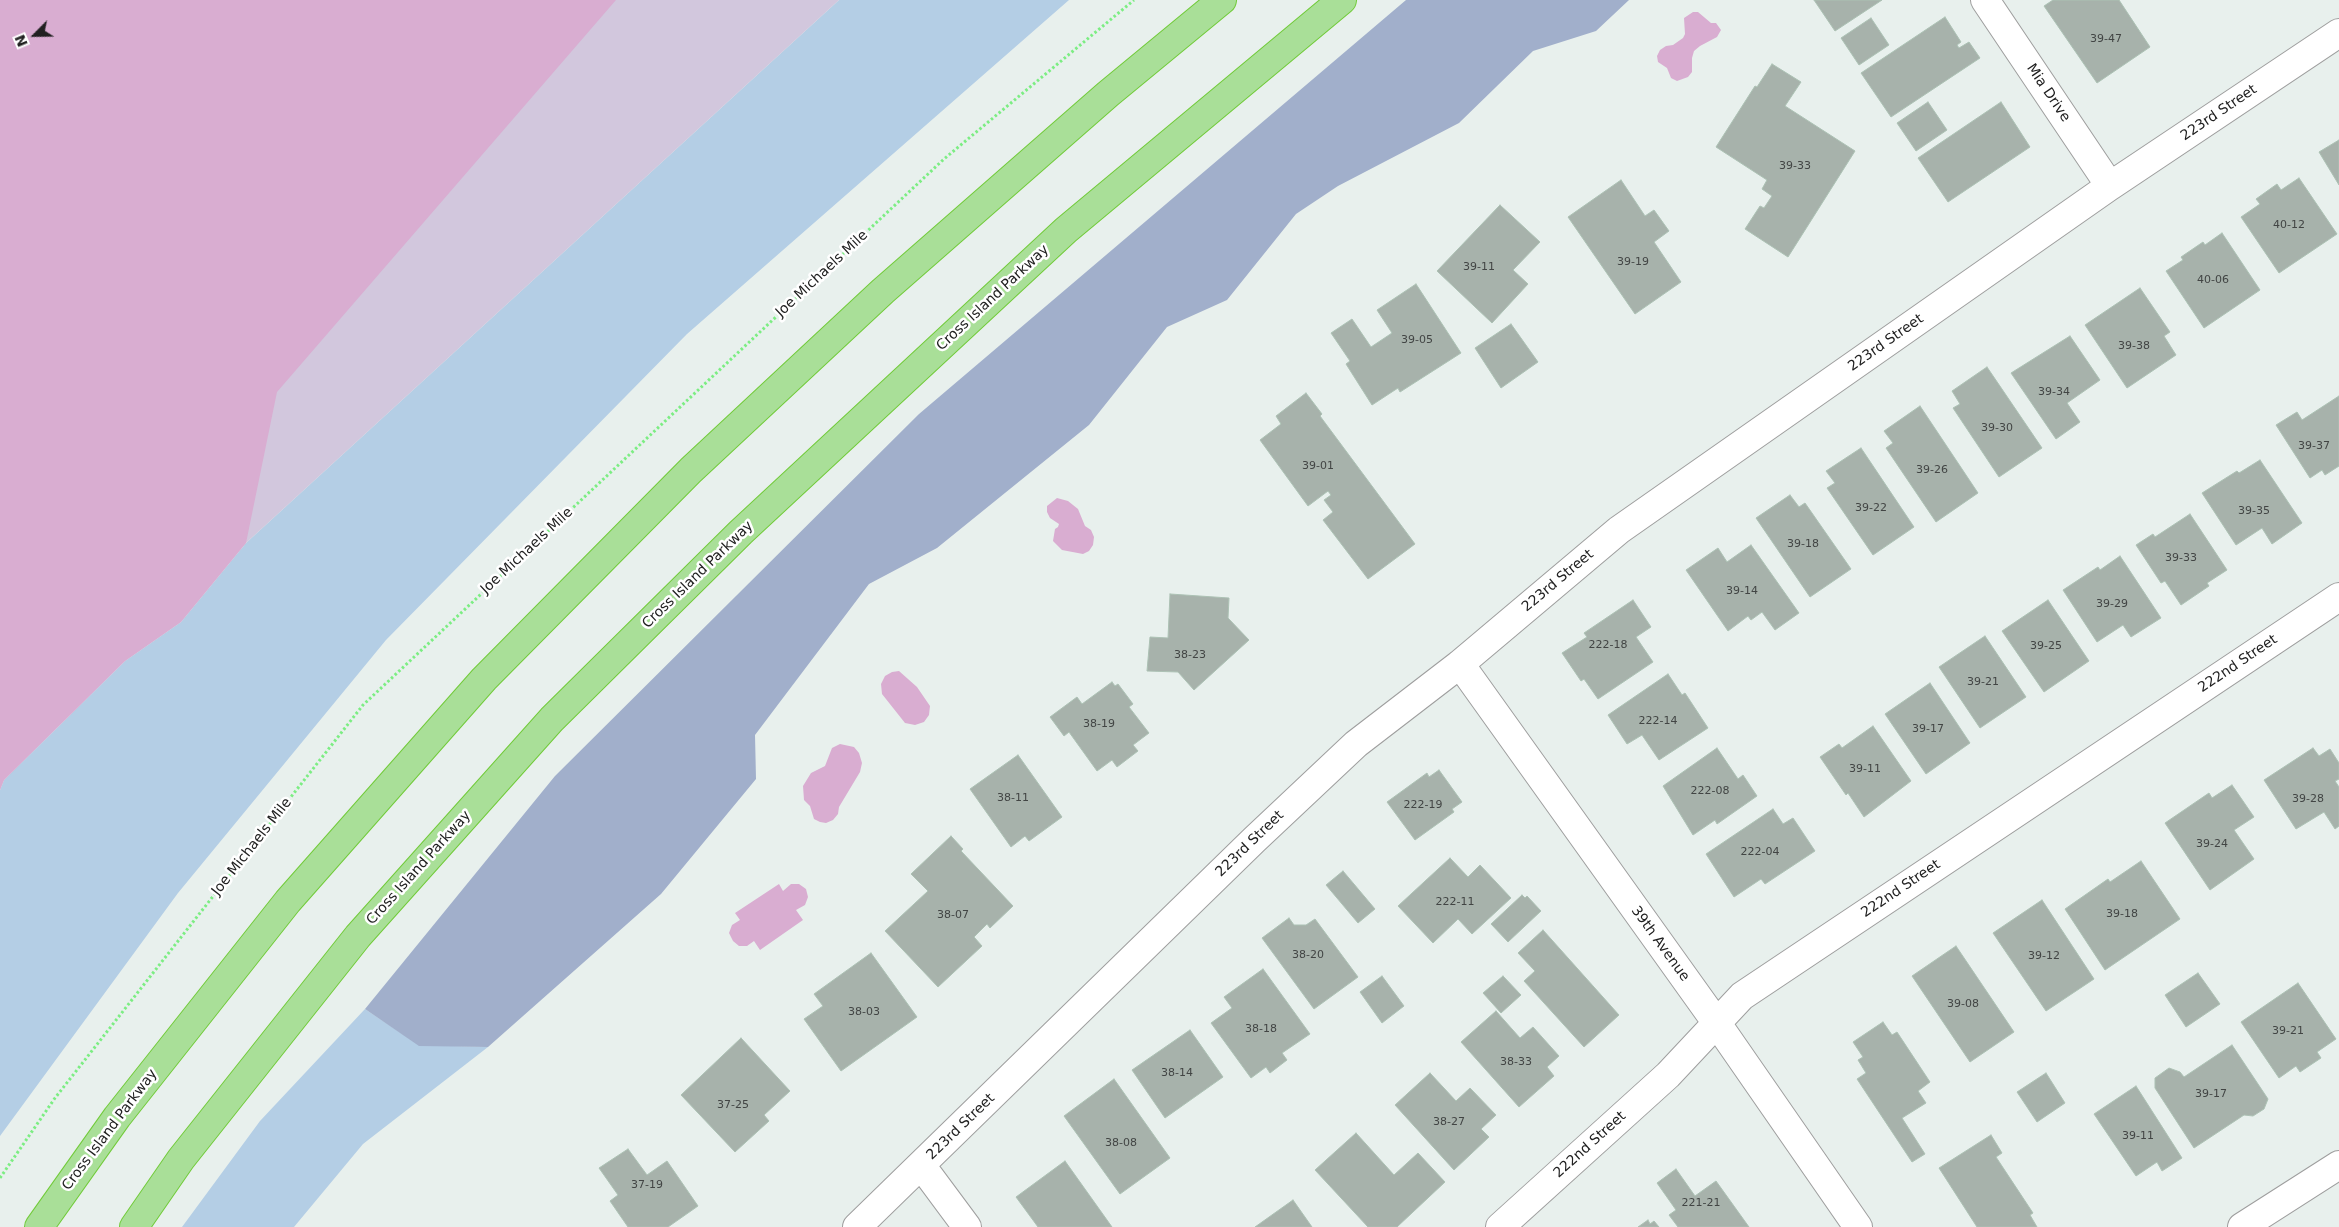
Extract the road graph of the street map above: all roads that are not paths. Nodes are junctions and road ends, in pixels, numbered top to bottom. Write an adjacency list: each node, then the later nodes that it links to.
1 (1222, 0): 11 (highway, Cross Island Parkway)
2 (1342, 0): 12 (highway, Cross Island Parkway)
3 (1986, 0): 5 (street, Mia Drive)
4 (2339, 33): 5 (street, 223rd Street)
5 (2110, 186): 7 (street, 223rd Street)
6 (2339, 597): 8 (street, 222nd Street)
7 (1460, 664): 8 (street, 39th Avenue); 9 (street, 223rd Street)
8 (1716, 1022): 15 (street, 222nd Street); 16 (street, 39th Avenue)
9 (921, 1165): 13 (street, 223rd Street); 14 (street)
10 (2339, 1165): 17 (street)
11 (39, 1227)
12 (134, 1227)
13 (857, 1227)
14 (967, 1227)
15 (1500, 1227)
16 (1858, 1227)
17 (2242, 1227)

